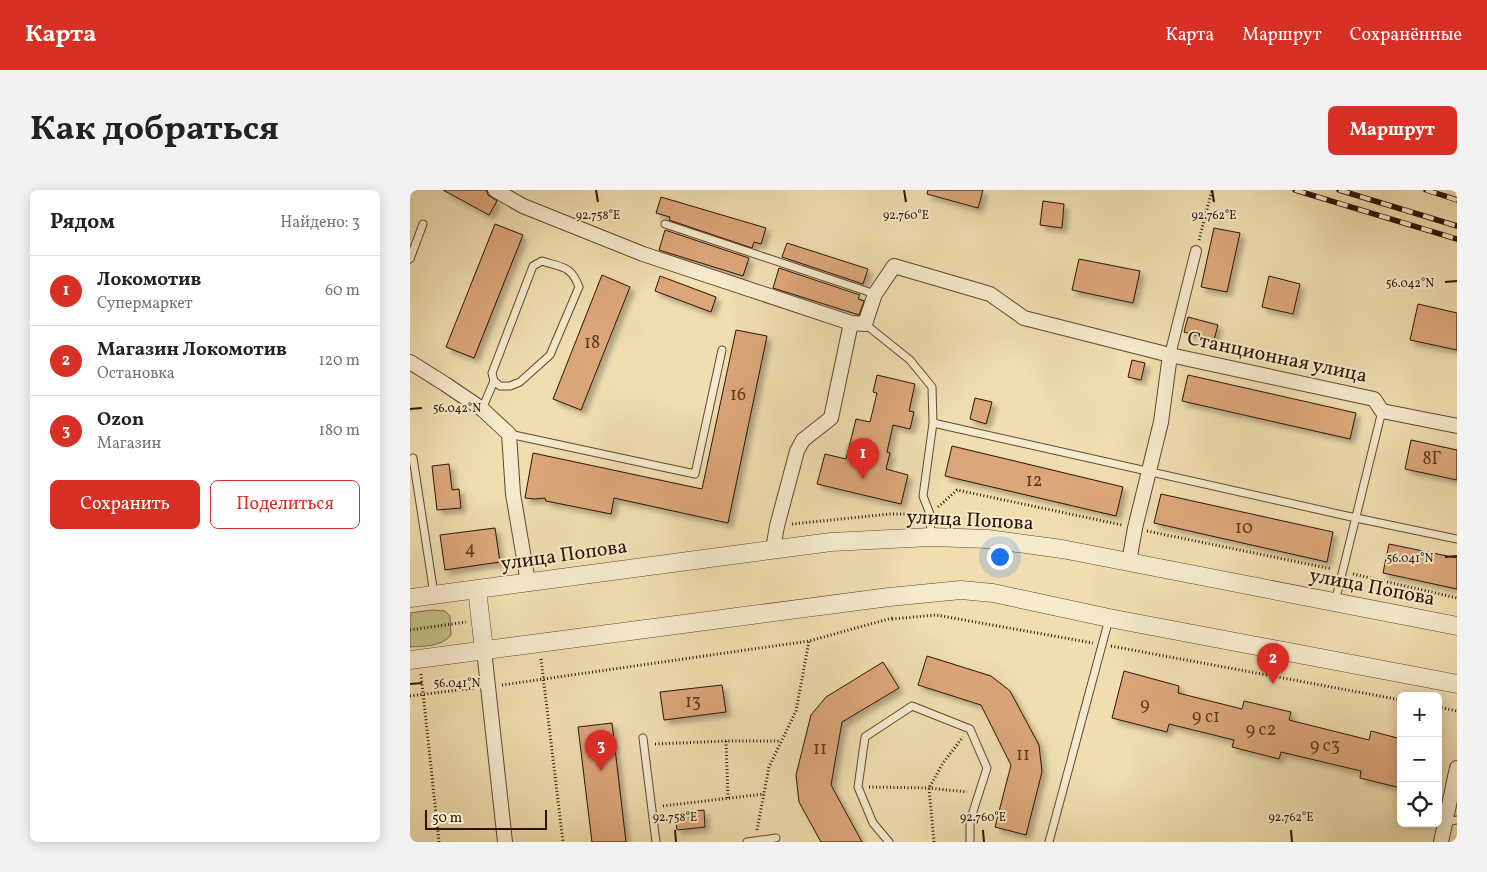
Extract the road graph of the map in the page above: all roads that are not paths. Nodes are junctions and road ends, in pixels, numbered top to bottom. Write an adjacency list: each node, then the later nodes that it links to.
1 (495, 190): 7 (street)
2 (423, 224): 5 (lane)
3 (665, 224): 6 (lane)
4 (1196, 251): 9 (street)
5 (410, 259)
6 (875, 294): 7 (street); 9 (street, Станционная улица)
7 (858, 323): 14 (lane); 22 (street)
8 (722, 350): 16 (lane)
9 (1170, 355): 13 (street, Станционная улица); 18 (street)
10 (410, 362): 12 (street)
11 (494, 382): 11 (lane); 12 (lane)
12 (482, 408): 16 (street)
13 (1382, 411): 15 (street, Станционная улица); 19 (lane)
14 (934, 423): 18 (lane); 20 (lane)
15 (1457, 426)
16 (509, 434): 24 (street)
17 (413, 458): 26 (lane)
18 (1149, 471): 19 (lane); 23 (street)
19 (1356, 518): 21 (lane); 28 (lane)
20 (931, 536): 22 (street, улица Попова); 23 (street, улица Попова)
21 (1457, 539)
22 (773, 549): 24 (street, улица Попова)
23 (1129, 562): 28 (street, улица Попова)
24 (528, 582): 25 (street, улица Попова)
25 (477, 589): 26 (street, улица Попова); 31 (street)
26 (434, 594): 27 (street, улица Попова)
27 (410, 598)
28 (1335, 602): 30 (street, улица Попова)
29 (1109, 618): 31 (street); 33 (street); 44 (lane)
30 (1457, 626)
31 (484, 650): 32 (street); 39 (street)
32 (416, 666)
33 (1457, 684)
34 (644, 742): 40 (lane)
35 (1457, 768): 36 (street)
36 (1451, 821): 45 (street)
37 (776, 838): 38 (lane)
38 (755, 841): 41 (lane)
39 (505, 842)
40 (656, 842)
41 (747, 842)
42 (889, 842): 43 (lane)
43 (970, 842)
44 (1049, 842)
45 (1441, 842)

